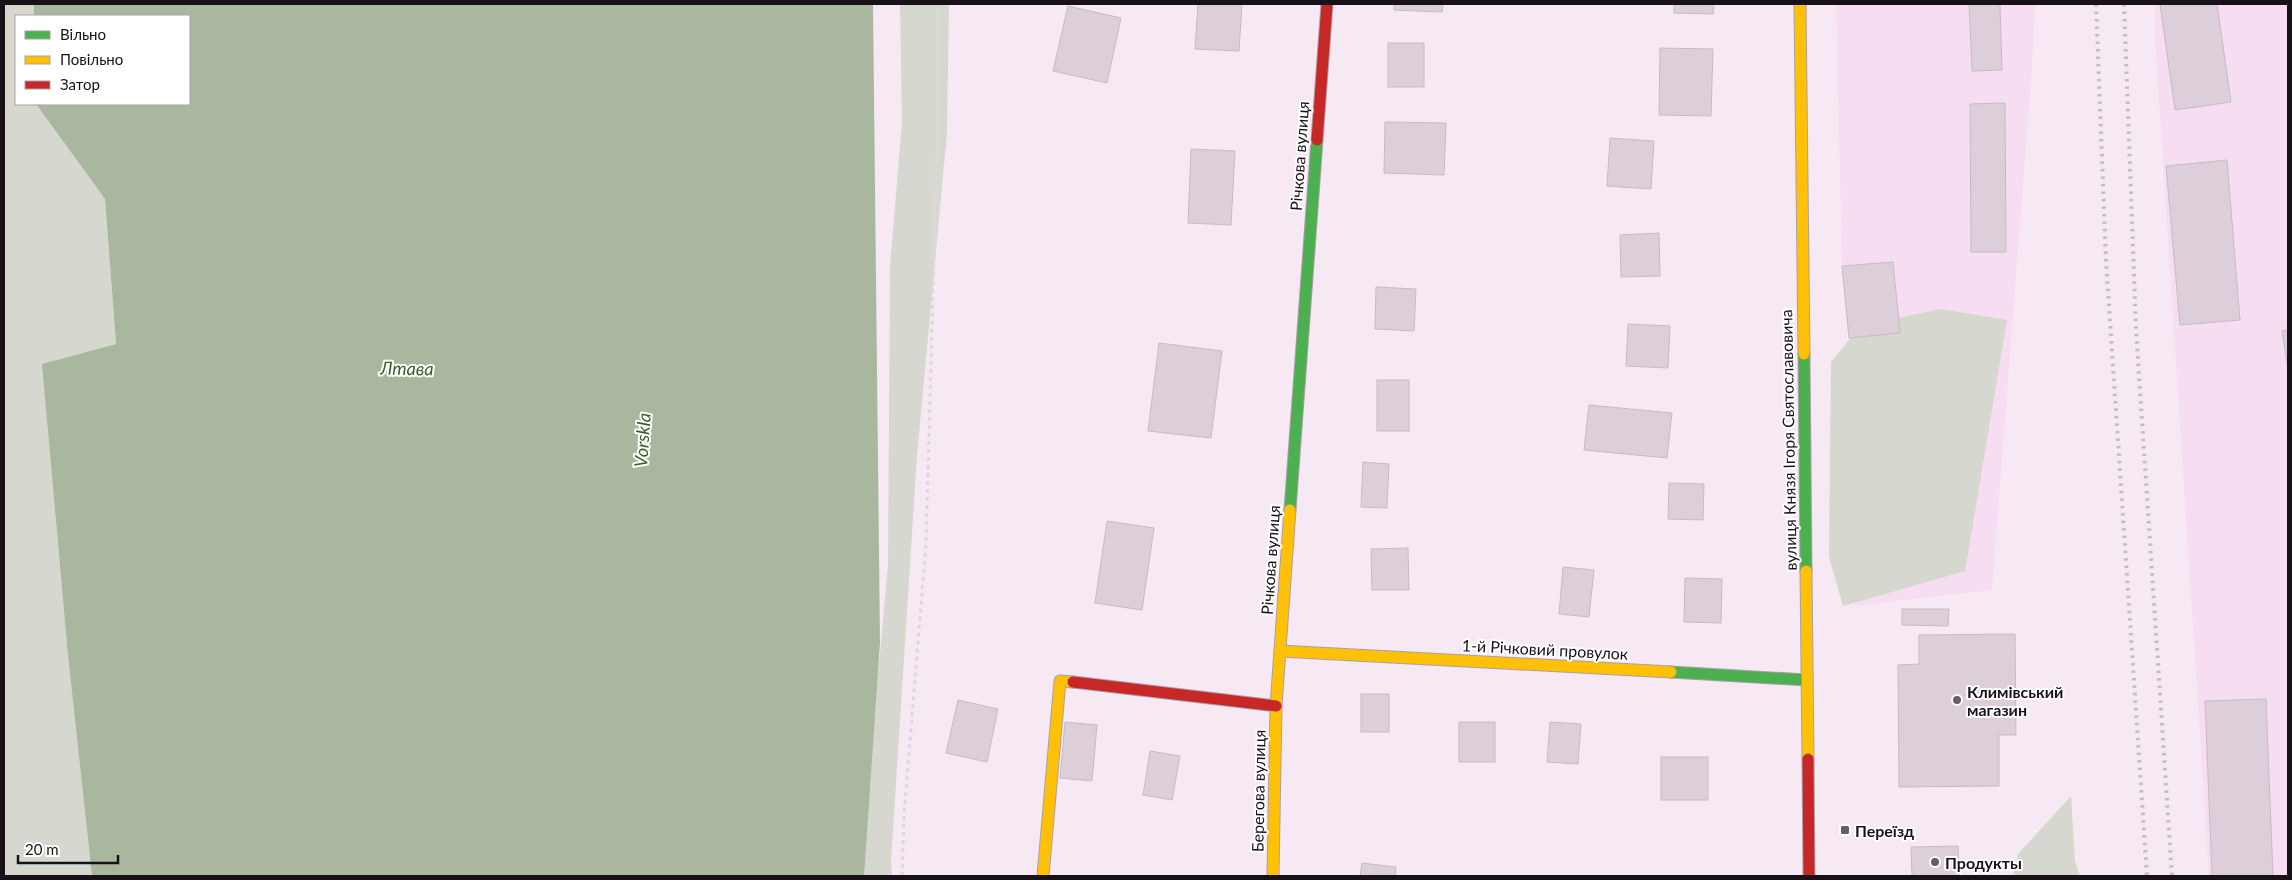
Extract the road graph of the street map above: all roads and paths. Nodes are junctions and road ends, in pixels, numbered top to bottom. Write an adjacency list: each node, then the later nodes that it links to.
1 (938, 4): 7 (path)
2 (1327, 4): 4 (street, Річкова вулиця)
3 (1800, 4): 5 (street, вулиця Князя Ігоря Святославовича)
4 (1280, 651): 5 (street, 1-й Річковий провулок); 6 (street, Річкова вулиця)
5 (1807, 680): 10 (street, вулиця Князя Ігоря Святославовича)
6 (1276, 706): 8 (street); 9 (street, Берегова вулиця)
7 (902, 876)
8 (1043, 876)
9 (1273, 876)
10 (1809, 876)

